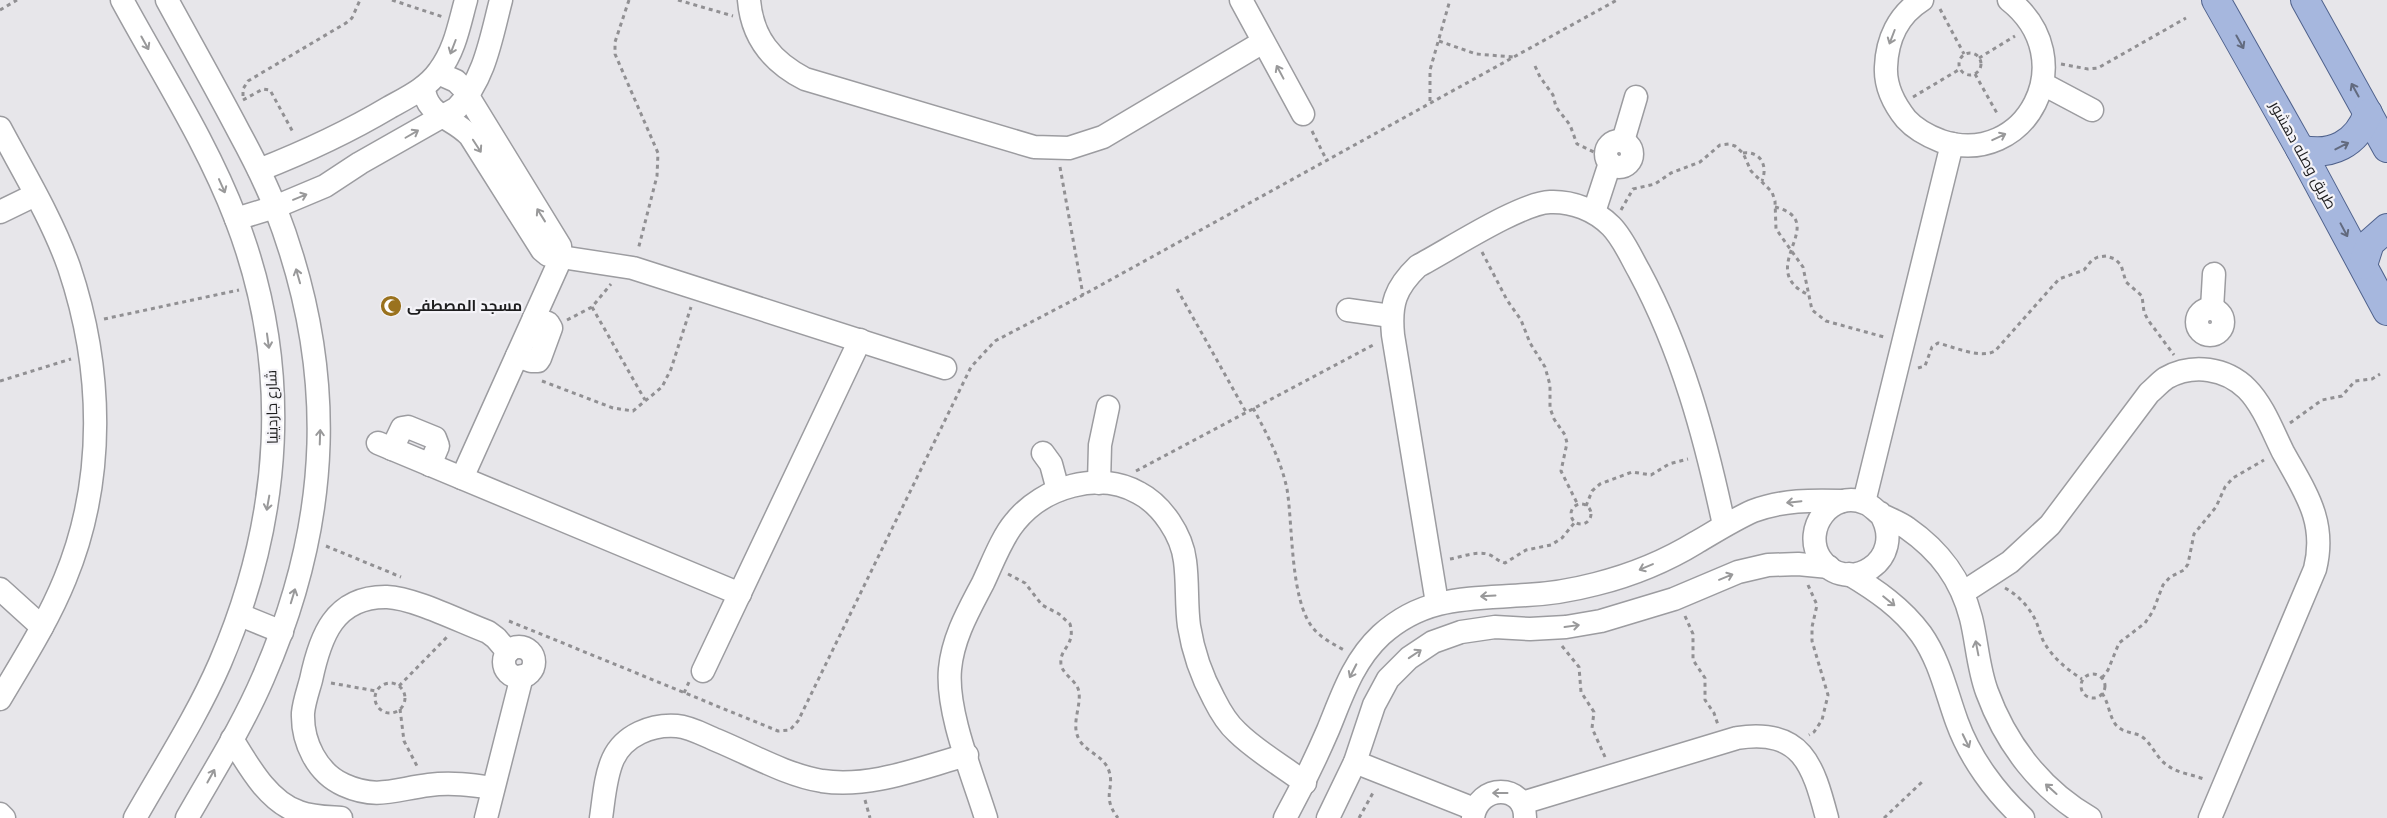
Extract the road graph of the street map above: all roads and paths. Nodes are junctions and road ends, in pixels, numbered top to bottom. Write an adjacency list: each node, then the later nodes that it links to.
1 (17, 0): 17 (path)
2 (122, 0): 62 (street, شارع جاردينيا, one-way to 62)
3 (167, 0): 35 (street)
4 (360, 0): 35 (path)
5 (392, 0): 21 (path)
6 (466, 0): 21 (street)
7 (501, 0): 32 (street)
8 (629, 0): 69 (path)
9 (678, 0): 18 (path)
10 (1241, 0): 23 (street)
11 (1450, 0): 22 (path)
12 (1617, 0): 25 (path)
13 (2009, 0): 20 (street)
14 (2216, 0): 48 (main road, طريق وصله دهشور, one-way to 48)
15 (2305, 0): 38 (main road, one-way to 15)
16 (1931, 4): 24 (path); 36 (street, one-way to 36)
17 (0, 10)
18 (750, 10): 46 (street)
19 (2186, 18): 30 (path)
20 (2033, 25): 26 (path); 30 (street)
21 (458, 30): 31 (street, one-way to 31)
22 (1439, 41): 25 (path); 34 (path)
23 (1264, 42): 39 (street, one-way to 23); 46 (street)
24 (1964, 54): 26 (path); 28 (path)
25 (1515, 57): 34 (path)
26 (1979, 58): 29 (path)
27 (1535, 66): 51 (path)
28 (1960, 69): 29 (path); 36 (path)
29 (1975, 74): 43 (path)
30 (2044, 74): 37 (street); 43 (street)
31 (431, 80): 32 (street); 40 (street); 41 (street)
32 (468, 96): 40 (street); 67 (street, one-way to 32)
33 (1636, 97): 51 (street)
34 (1430, 102): 53 (path)
35 (236, 104): 50 (path); 55 (street)
36 (1897, 107): 45 (street)
37 (2092, 110)
38 (2368, 113): 47 (main road); 48 (main road, one-way to 38)
39 (1303, 114): 53 (path)
40 (444, 117): 49 (street, one-way to 40); 67 (street, one-way to 67)
41 (366, 121): 44 (street); 49 (street)
42 (0, 128): 57 (street)
43 (2008, 133): 45 (street, one-way to 43)
44 (344, 134): 50 (street); 54 (street)
45 (1952, 144): 83 (street)
46 (1069, 148): 74 (path)
47 (2387, 148)
48 (2300, 149): 68 (main road, طريق وصله دهشور, one-way to 68)
49 (383, 150): 54 (street)
50 (303, 152): 55 (street)
51 (1613, 152): 61 (street)
52 (1743, 153): 56 (path); 56 (path); 63 (path)
53 (1326, 159): 74 (path)
54 (360, 163): 58 (street, one-way to 54)
55 (259, 170): 58 (street)
56 (1762, 182): 59 (path)
57 (35, 195): 60 (street); 80 (street)
58 (275, 207): 62 (street); 108 (street, one-way to 58)
59 (1775, 207): 66 (path); 66 (path)
60 (0, 212)
61 (1594, 212): 63 (street); 65 (street)
62 (236, 219): 71 (street, شارع جاردينيا)
63 (1612, 226): 99 (street)
64 (2387, 228): 68 (main road)
65 (1474, 236): 81 (street); 103 (path)
66 (1791, 249): 75 (path); 75 (path)
67 (561, 258): 69 (street); 79 (street)
68 (2363, 265): 78 (main road, طريق وصله دهشور)
69 (626, 266): 72 (street); 76 (path)
70 (2214, 274): 88 (street)
71 (257, 286): 80 (path); 120 (street, شارع جاردينيا, one-way to 120)
72 (698, 288): 82 (street); 92 (path)
73 (1177, 289): 95 (path)
74 (1083, 295): 121 (path)
75 (1809, 296): 83 (path)
76 (592, 307): 79 (path); 92 (path)
77 (1348, 310): 81 (street)
78 (2387, 312)
79 (542, 322): 85 (street)
80 (85, 323): 84 (street)
81 (1392, 325): 94 (path); 109 (street)
82 (860, 340): 86 (street); 117 (street)
83 (1903, 343): 87 (street)
84 (90, 353): 91 (path); 123 (street)
85 (514, 362): 92 (path); 100 (street)
86 (945, 368)
87 (1897, 368): 89 (path); 105 (street)
88 (2209, 369): 89 (street); 96 (street)
89 (2186, 370): 113 (street)
90 (2380, 374): 96 (path)
91 (0, 381)
92 (645, 400)
93 (1108, 407): 101 (street)
94 (1253, 408): 95 (path); 126 (path)
95 (1246, 412): 101 (path)
96 (2278, 441): 128 (path); 147 (street)
97 (385, 446): 100 (street)
98 (1043, 453): 102 (street)
99 (1708, 453): 104 (path); 107 (street)
100 (462, 478): 117 (street)
101 (1106, 483): 102 (street); 143 (street)
102 (1058, 490): 111 (street)
103 (1578, 504): 104 (path); 106 (path)
104 (1586, 506): 106 (path)
105 (1862, 506): 107 (street, one-way to 107); 112 (street); 112 (street); 116 (street)
106 (1575, 522): 109 (path)
107 (1724, 525): 119 (street, one-way to 119)
108 (307, 539): 114 (path); 125 (street, one-way to 108)
109 (1430, 564): 119 (street)
110 (1798, 564): 112 (street); 118 (street, one-way to 110); 138 (path)
111 (990, 568): 139 (street); 159 (path)
112 (1839, 571): 165 (street, one-way to 165)
113 (1987, 578): 116 (street); 129 (path)
114 (408, 580)
115 (0, 589): 123 (street)
116 (1964, 592): 166 (street, one-way to 116)
117 (740, 594): 127 (street)
118 (1674, 599): 124 (street, one-way to 118); 137 (path)
119 (1436, 604): 126 (street)
120 (240, 615): 125 (street); 153 (street, شارع جاردينيا)
121 (500, 618)
122 (462, 622): 130 (street); 131 (path); 146 (street)
123 (42, 627): 134 (street)
124 (1554, 628): 140 (street, one-way to 124); 142 (path)
125 (282, 632): 136 (street)
126 (1360, 659): 143 (street, one-way to 143)
127 (703, 671)
128 (2102, 678): 129 (path); 133 (path)
129 (2082, 679): 133 (path)
130 (311, 680): 132 (path); 145 (street)
131 (399, 686): 132 (path); 135 (path)
132 (376, 690): 135 (path)
133 (2102, 693): 147 (path)
134 (0, 699)
135 (400, 708): 145 (path)
136 (232, 738): 148 (street); 154 (street, one-way to 136)
137 (1723, 742): 138 (street); 142 (street)
138 (1792, 746): 163 (street)
139 (967, 755): 157 (street); 158 (street)
140 (1355, 762): 141 (street); 161 (street)
141 (1384, 773): 151 (street); 162 (path)
142 (1611, 776): 149 (street)
143 (1305, 782): 160 (street)
144 (1922, 782): 164 (path)
145 (420, 787): 146 (street)
146 (493, 788): 156 (street)
147 (2222, 788): 167 (street)
148 (282, 811): 155 (street)
149 (1524, 811): 151 (street, one-way to 151)
150 (0, 814): 152 (street)
151 (1474, 814)
152 (4, 818)
153 (135, 818)
154 (188, 818)
155 (341, 818)
156 (486, 818)
157 (601, 818)
158 (986, 818)
159 (1118, 818)
160 (1285, 818)
161 (1328, 818)
162 (1359, 818)
163 (1827, 818)
164 (1884, 818)
165 (2023, 818)
166 (2090, 818)
167 (2210, 818)

